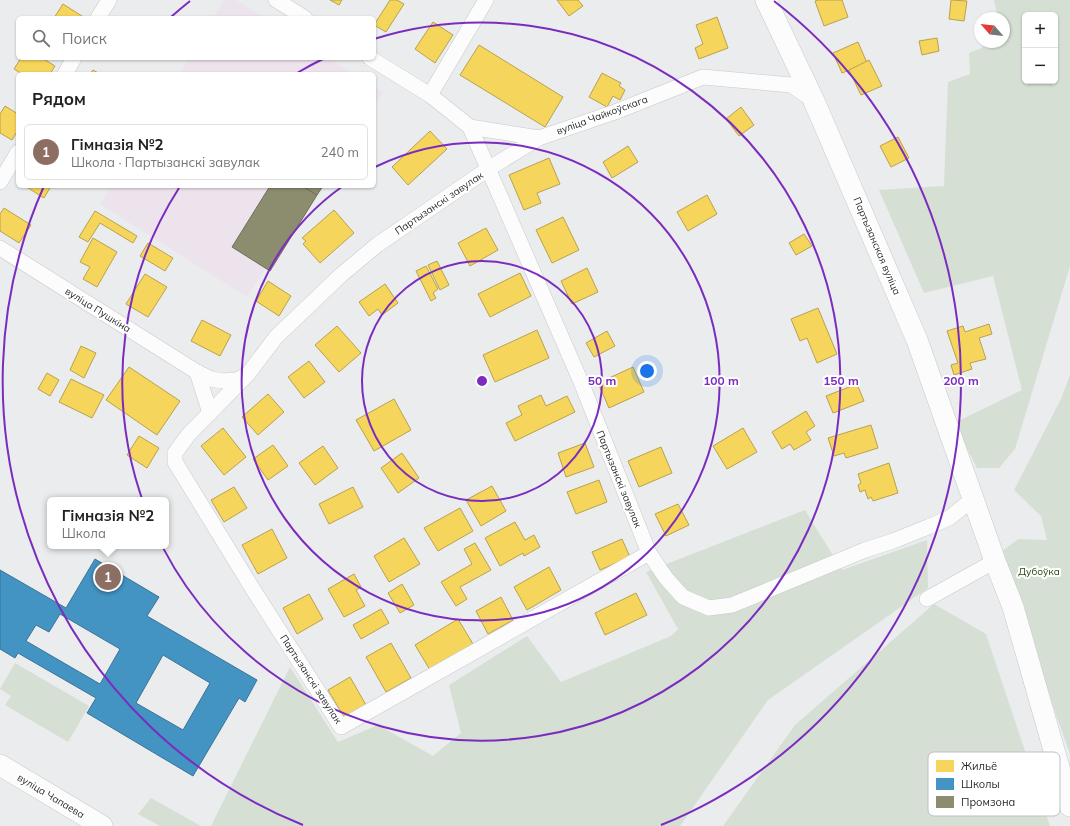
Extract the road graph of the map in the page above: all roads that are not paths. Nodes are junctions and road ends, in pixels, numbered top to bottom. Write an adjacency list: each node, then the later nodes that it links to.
1 (109, 0): 5 (street)
2 (276, 0): 6 (street)
3 (486, 0): 10 (street)
4 (766, 0): 11 (main road, Партызанская вуліца)
5 (99, 16)
6 (303, 16)
7 (73, 60): 9 (street)
8 (373, 60): 10 (street)
9 (65, 72)
10 (430, 94): 12 (street)
11 (814, 101): 13 (street, вуліца Чайкоўскага); 21 (main road, Партызанская вуліца)
12 (470, 127): 13 (street); 15 (street)
13 (539, 138): 15 (street, вуліца Чайкоўскага)
14 (16, 155): 16 (street)
15 (488, 169): 19 (street, Партызанскі завулак); 22 (street, Партызанскі завулак)
16 (0, 182)
17 (0, 248): 18 (street, вуліца Пушкіна)
18 (197, 372): 19 (street); 20 (street)
19 (248, 374): 20 (street, Партызанскі завулак)
20 (210, 413): 22 (street, Партызанскі завулак)
21 (973, 499): 22 (street, Партызанскі завулак); 23 (main road, Партызанская вуліца)
22 (649, 553)
23 (995, 561): 24 (street); 25 (main road, Партызанская вуліца)
24 (927, 599)
25 (1055, 752)
26 (0, 765): 29 (main road, вуліца Чапаева)
27 (1060, 771): 28 (main road, Партызанская вуліца)
28 (1070, 806)
29 (102, 826)

